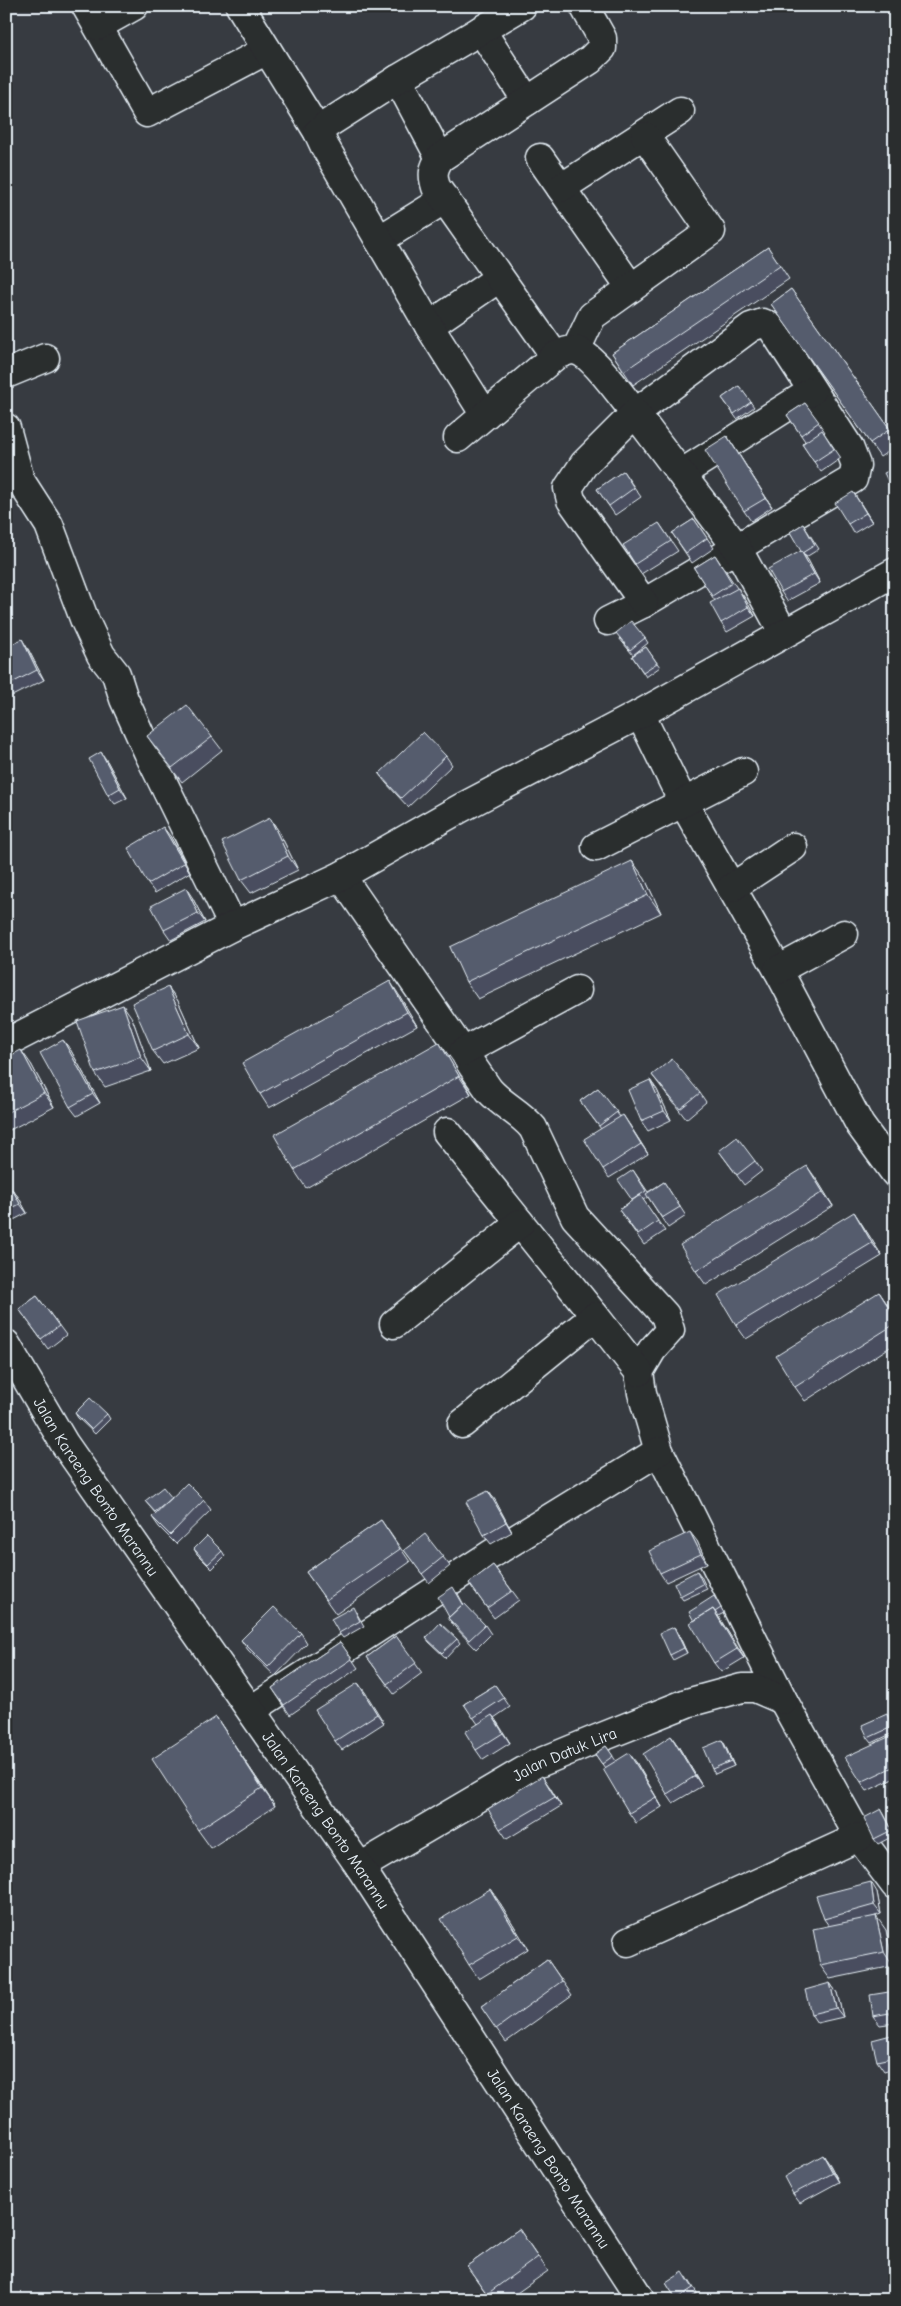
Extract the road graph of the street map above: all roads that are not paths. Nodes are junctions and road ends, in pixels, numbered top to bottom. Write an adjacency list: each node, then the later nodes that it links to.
1 (134, 6): 5 (street)
2 (240, 6): 7 (street)
3 (522, 6): 6 (street)
4 (584, 6): 9 (street)
5 (92, 16): 7 (street)
6 (481, 30): 8 (street); 9 (street)
7 (267, 50): 11 (street)
8 (398, 79): 11 (street); 13 (street)
9 (527, 101): 13 (street)
10 (680, 111): 12 (street)
11 (318, 132): 17 (street)
12 (645, 136): 15 (street); 19 (street)
13 (440, 158): 16 (street)
14 (540, 158): 15 (street)
15 (561, 188): 19 (street)
16 (444, 199): 17 (street); 18 (street)
17 (379, 240): 20 (street)
18 (499, 278): 20 (street); 21 (street)
19 (631, 288): 21 (street)
20 (429, 326): 26 (street)
21 (566, 353): 25 (street); 26 (street)
22 (44, 358): 23 (street)
23 (6, 374)
24 (812, 391): 25 (street); 29 (street); 30 (street)
25 (635, 413): 29 (street); 32 (street)
26 (485, 415): 28 (street)
27 (6, 428): 42 (street)
28 (458, 438)
29 (682, 472): 30 (street)
30 (737, 548): 32 (street); 34 (street)
31 (895, 572): 34 (street)
32 (644, 603): 33 (street)
33 (608, 621)
34 (783, 632): 35 (street)
35 (640, 714): 37 (street); 40 (street)
36 (743, 772): 37 (street)
37 (684, 802): 38 (street); 41 (street)
38 (596, 847)
39 (793, 847): 41 (street)
40 (341, 876): 42 (street); 47 (street)
41 (731, 888): 44 (street)
42 (232, 926): 46 (street)
43 (844, 934): 44 (street)
44 (778, 970): 49 (street)
45 (577, 990): 47 (street)
46 (6, 1044)
47 (463, 1052): 54 (street)
48 (447, 1132): 50 (street)
49 (895, 1173)
50 (520, 1223): 51 (street); 52 (street)
51 (595, 1316): 54 (street); 55 (street)
52 (394, 1324)
53 (6, 1344): 58 (street, Jalan Karaeng Bonto Marannu)
54 (639, 1372): 56 (street)
55 (462, 1424)
56 (659, 1451): 57 (street); 58 (street)
57 (783, 1700): 59 (street); 60 (street, Jalan Datuk Lira)
58 (251, 1710): 60 (street, Jalan Karaeng Bonto Marannu)
59 (859, 1838): 61 (street); 62 (street)
60 (360, 1868): 63 (street, Jalan Karaeng Bonto Marannu)
61 (895, 1885)
62 (628, 1942)
63 (641, 2300)

